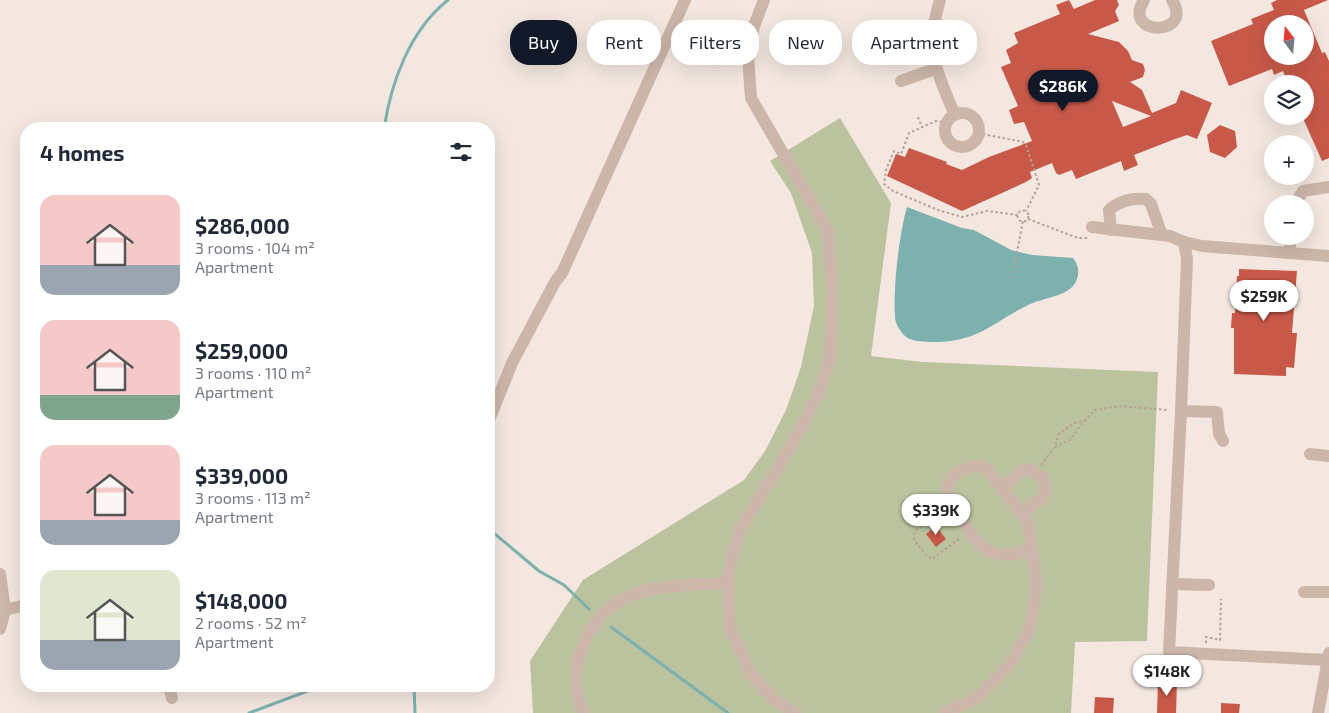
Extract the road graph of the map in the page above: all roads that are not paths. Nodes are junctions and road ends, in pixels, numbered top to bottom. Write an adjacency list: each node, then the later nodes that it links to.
1 (685, 0): 18 (street)
2 (764, 0): 27 (street)
3 (940, 0): 6 (street)
4 (1144, 0): 5 (street)
5 (1172, 0)
6 (935, 69): 7 (street); 8 (street)
7 (901, 81)
8 (951, 119): 8 (street)
9 (1329, 187): 10 (street)
10 (1301, 195)
11 (1111, 230): 12 (street); 13 (street); 13 (street)
12 (1090, 233)
13 (1162, 235): 14 (street)
14 (1184, 242): 16 (street); 19 (street)
15 (1290, 245): 16 (street)
16 (1290, 253): 17 (street)
17 (1329, 256)
18 (495, 405)
19 (1181, 411): 20 (street); 28 (street)
20 (1223, 441)
21 (1310, 454): 22 (street)
22 (1329, 456)
23 (1003, 487): 24 (street); 24 (street); 25 (street)
24 (1022, 512): 25 (street)
25 (1031, 550): 38 (street)
26 (0, 574): 33 (street)
27 (728, 583): 36 (street); 37 (street)
28 (1172, 584): 29 (street); 35 (street)
29 (1209, 585)
30 (1304, 592): 31 (street)
31 (1329, 592)
32 (20, 606): 33 (street)
33 (5, 610): 34 (street)
34 (0, 629)
35 (1328, 656): 39 (street)
36 (584, 713)
37 (796, 713)
38 (944, 713)
39 (1318, 713)

